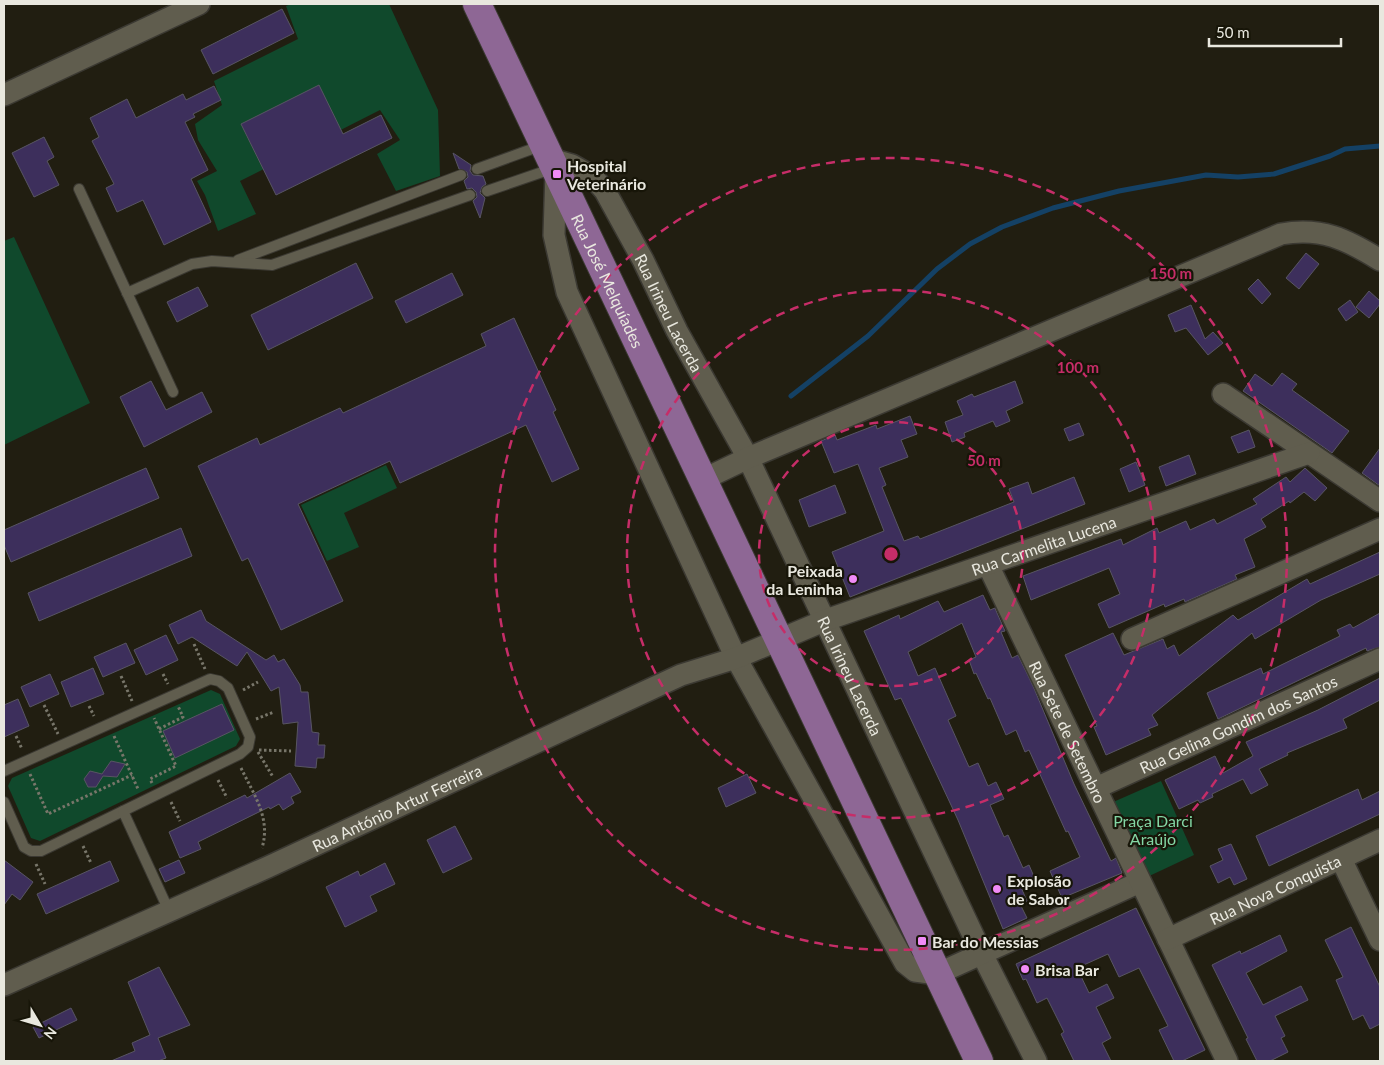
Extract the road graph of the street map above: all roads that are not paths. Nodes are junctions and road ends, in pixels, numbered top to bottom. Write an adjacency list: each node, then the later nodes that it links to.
1 (198, 4): 3 (street)
2 (477, 4): 4 (main road, Rua José Melquíades)
3 (4, 95)
4 (551, 161): 5 (lane); 8 (lane); 16 (street, Rua Irineu Lacerda); 17 (main road, Rua José Melquíades); 24 (street)
5 (477, 168)
6 (461, 175): 11 (lane)
7 (78, 189): 12 (lane)
8 (487, 190)
9 (470, 195): 11 (lane)
10 (1380, 260): 16 (street)
11 (235, 261): 12 (lane)
12 (127, 293): 13 (lane)
13 (173, 392)
14 (1223, 394): 15 (street)
15 (1309, 453): 18 (street); 20 (street, Rua Carmelita Lucena)
16 (748, 458): 17 (street); 21 (street, Rua Irineu Lacerda)
17 (701, 479): 23 (main road)
18 (1380, 500)
19 (1380, 528): 22 (street)
20 (988, 565): 21 (street, Rua Carmelita Lucena); 27 (street, Rua Sete de Setembro)
21 (826, 620): 23 (street, Rua Carmelita Lucena); 36 (street, Rua Irineu Lacerda)
22 (1132, 639)
23 (778, 640): 24 (street, Rua António Artur Ferreira); 37 (main road)
24 (736, 658): 33 (street, Rua António Artur Ferreira); 37 (street)
25 (1380, 659): 27 (street, Rua Gelina Gondim dos Santos)
26 (4, 771): 29 (lane)
27 (1096, 788): 32 (street, Rua Sete de Setembro)
28 (4, 802): 29 (lane)
29 (123, 811): 33 (lane)
30 (1380, 840): 31 (street, Rua Nova Conquista)
31 (1340, 859): 34 (street, Rua Nova Conquista); 35 (street)
32 (1140, 882): 34 (street, Rua Sete de Setembro); 36 (street)
33 (169, 912): 38 (street, Rua António Artur Ferreira)
34 (1168, 939): 41 (street, Rua Sete de Setembro)
35 (1380, 940)
36 (982, 954): 37 (street); 40 (street, Rua Irineu Lacerda)
37 (937, 974): 39 (main road)
38 (10, 982)
39 (979, 1061)
40 (1036, 1061)
41 (1227, 1061)

